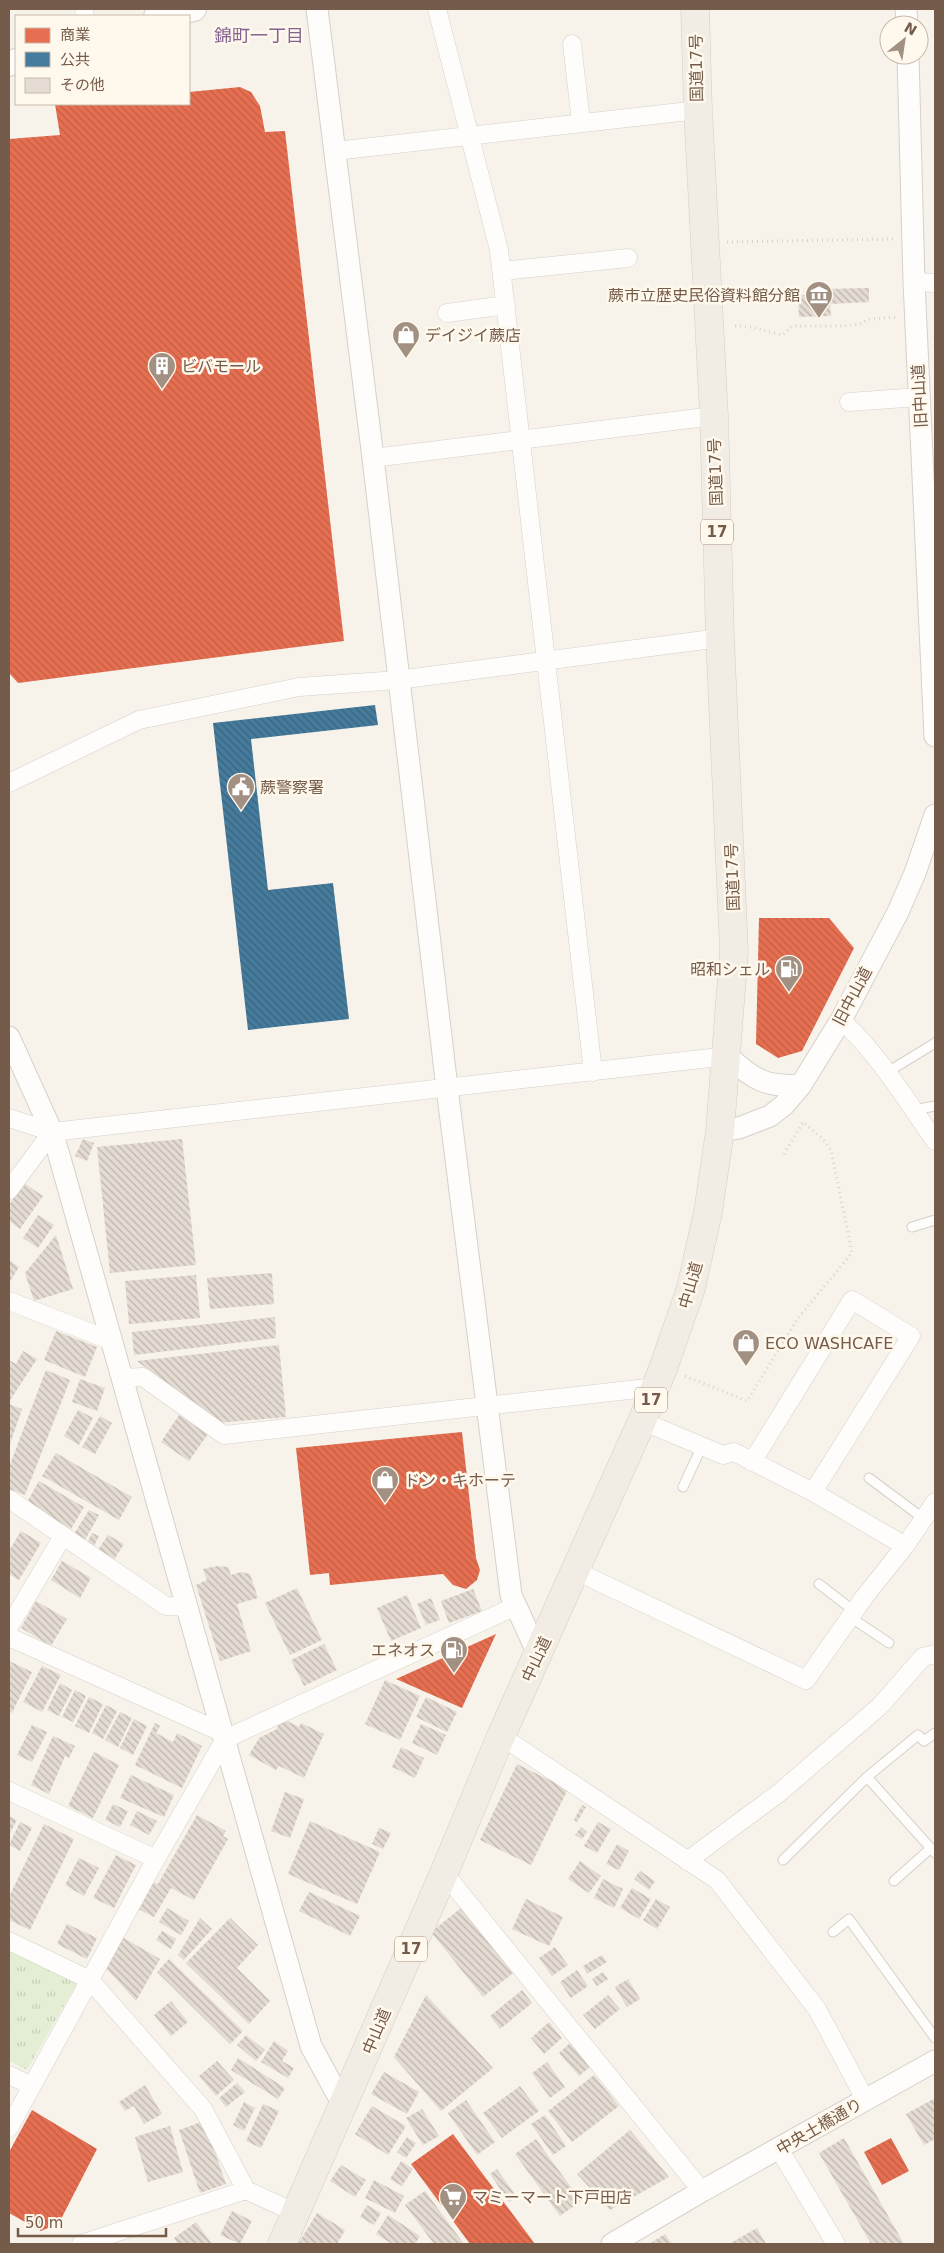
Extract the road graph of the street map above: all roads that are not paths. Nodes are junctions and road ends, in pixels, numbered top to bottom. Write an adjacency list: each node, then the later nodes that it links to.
1 (194, 9): 5 (main road)
2 (317, 9): 11 (street)
3 (436, 9): 10 (street)
4 (695, 9): 8 (highway, 国道17号 / 17)
5 (161, 15)
6 (572, 44): 9 (street)
7 (908, 65): 14 (street, 旧中山道)
8 (698, 110): 9 (street); 20 (highway, 国道17号 / 17)
9 (581, 122): 10 (street)
10 (471, 134): 11 (street); 13 (street)
11 (335, 151): 22 (street)
12 (628, 258): 13 (street)
13 (502, 271): 16 (street)
14 (914, 282): 15 (street); 18 (street, 旧中山道)
15 (935, 283)
16 (506, 305): 17 (street); 21 (street)
17 (447, 313)
18 (920, 397): 19 (street); 26 (street, 旧中山道)
19 (850, 402)
20 (714, 416): 21 (street); 23 (highway, 国道17号 / 17)
21 (522, 441): 22 (street); 24 (street)
22 (373, 458): 25 (street)
23 (720, 638): 24 (street); 32 (highway, 国道17号 / 17)
24 (547, 660): 25 (street); 33 (street)
25 (398, 680): 27 (street); 36 (street)
26 (935, 736)
27 (9, 783)
28 (935, 815): 29 (street, 旧中山道)
29 (841, 1020): 34 (street); 35 (street, 旧中山道)
30 (9, 1036): 41 (street)
31 (935, 1043): 34 (lane)
32 (728, 1056): 33 (street); 35 (street); 40 (highway, 中山道 / 17)
33 (593, 1072): 36 (street)
34 (886, 1073): 38 (street)
35 (801, 1085): 40 (street, 旧中山道)
36 (447, 1088): 41 (street); 50 (street)
37 (935, 1106): 38 (lane)
38 (913, 1110): 42 (street)
39 (9, 1118): 41 (street)
40 (720, 1131): 49 (highway, 中山道 / 17)
41 (52, 1132): 43 (street); 47 (street)
42 (935, 1141)
43 (9, 1190)
44 (935, 1220): 45 (lane)
45 (912, 1228)
46 (9, 1301): 47 (street)
47 (112, 1341): 48 (street)
48 (121, 1378): 50 (street); 65 (street)
49 (656, 1386): 50 (street); 51 (highway, 中山道 / 17)
50 (488, 1404): 64 (street)
51 (642, 1421): 52 (street); 62 (highway, 中山道 / 17)
52 (702, 1446): 53 (street); 55 (lane)
53 (752, 1462): 56 (street); 56 (street)
54 (869, 1478): 59 (lane)
55 (683, 1487)
56 (813, 1492): 61 (street)
57 (9, 1499): 60 (street)
58 (935, 1502): 59 (street)
59 (924, 1519): 61 (street)
60 (63, 1536): 65 (street); 67 (street)
61 (904, 1546): 66 (street)
62 (576, 1571): 66 (street); 70 (highway, 中山道 / 17)
63 (819, 1584): 66 (lane)
64 (516, 1606): 70 (street); 73 (street)
65 (187, 1607): 73 (street)
66 (852, 1614): 69 (lane)
67 (9, 1627)
68 (9, 1637): 73 (street)
69 (889, 1643)
70 (538, 1654): 74 (highway, 中山道 / 17)
71 (935, 1654): 79 (street)
72 (935, 1733): 75 (lane)
73 (223, 1735): 78 (street); 91 (street)
74 (501, 1736): 79 (street); 81 (highway, 中山道 / 17)
75 (867, 1777): 77 (lane); 80 (lane)
76 (9, 1791): 78 (street)
77 (933, 1850): 82 (lane)
78 (156, 1860): 85 (street)
79 (687, 1860): 90 (street)
80 (783, 1860)
81 (444, 1872): 91 (highway, 中山道 / 17); 95 (street)
82 (894, 1881)
83 (833, 1932): 86 (lane)
84 (9, 1941): 85 (street)
85 (90, 1980): 89 (street); 94 (street)
86 (935, 2038)
87 (935, 2061): 90 (street, 中央土橋通り)
88 (9, 2075): 89 (street)
89 (32, 2086): 92 (street)
90 (865, 2099): 93 (street, 中央土橋通り)
91 (343, 2105): 96 (highway, 中山道 / 17)
92 (9, 2128)
93 (779, 2149): 95 (street, 中央土橋通り); 100 (street)
94 (246, 2190): 96 (street); 97 (street)
95 (702, 2191): 99 (street, 中央土橋通り)
96 (296, 2213): 98 (highway, 中山道 / 17)
97 (81, 2244)
98 (282, 2244)
99 (612, 2244)
100 (836, 2244)

